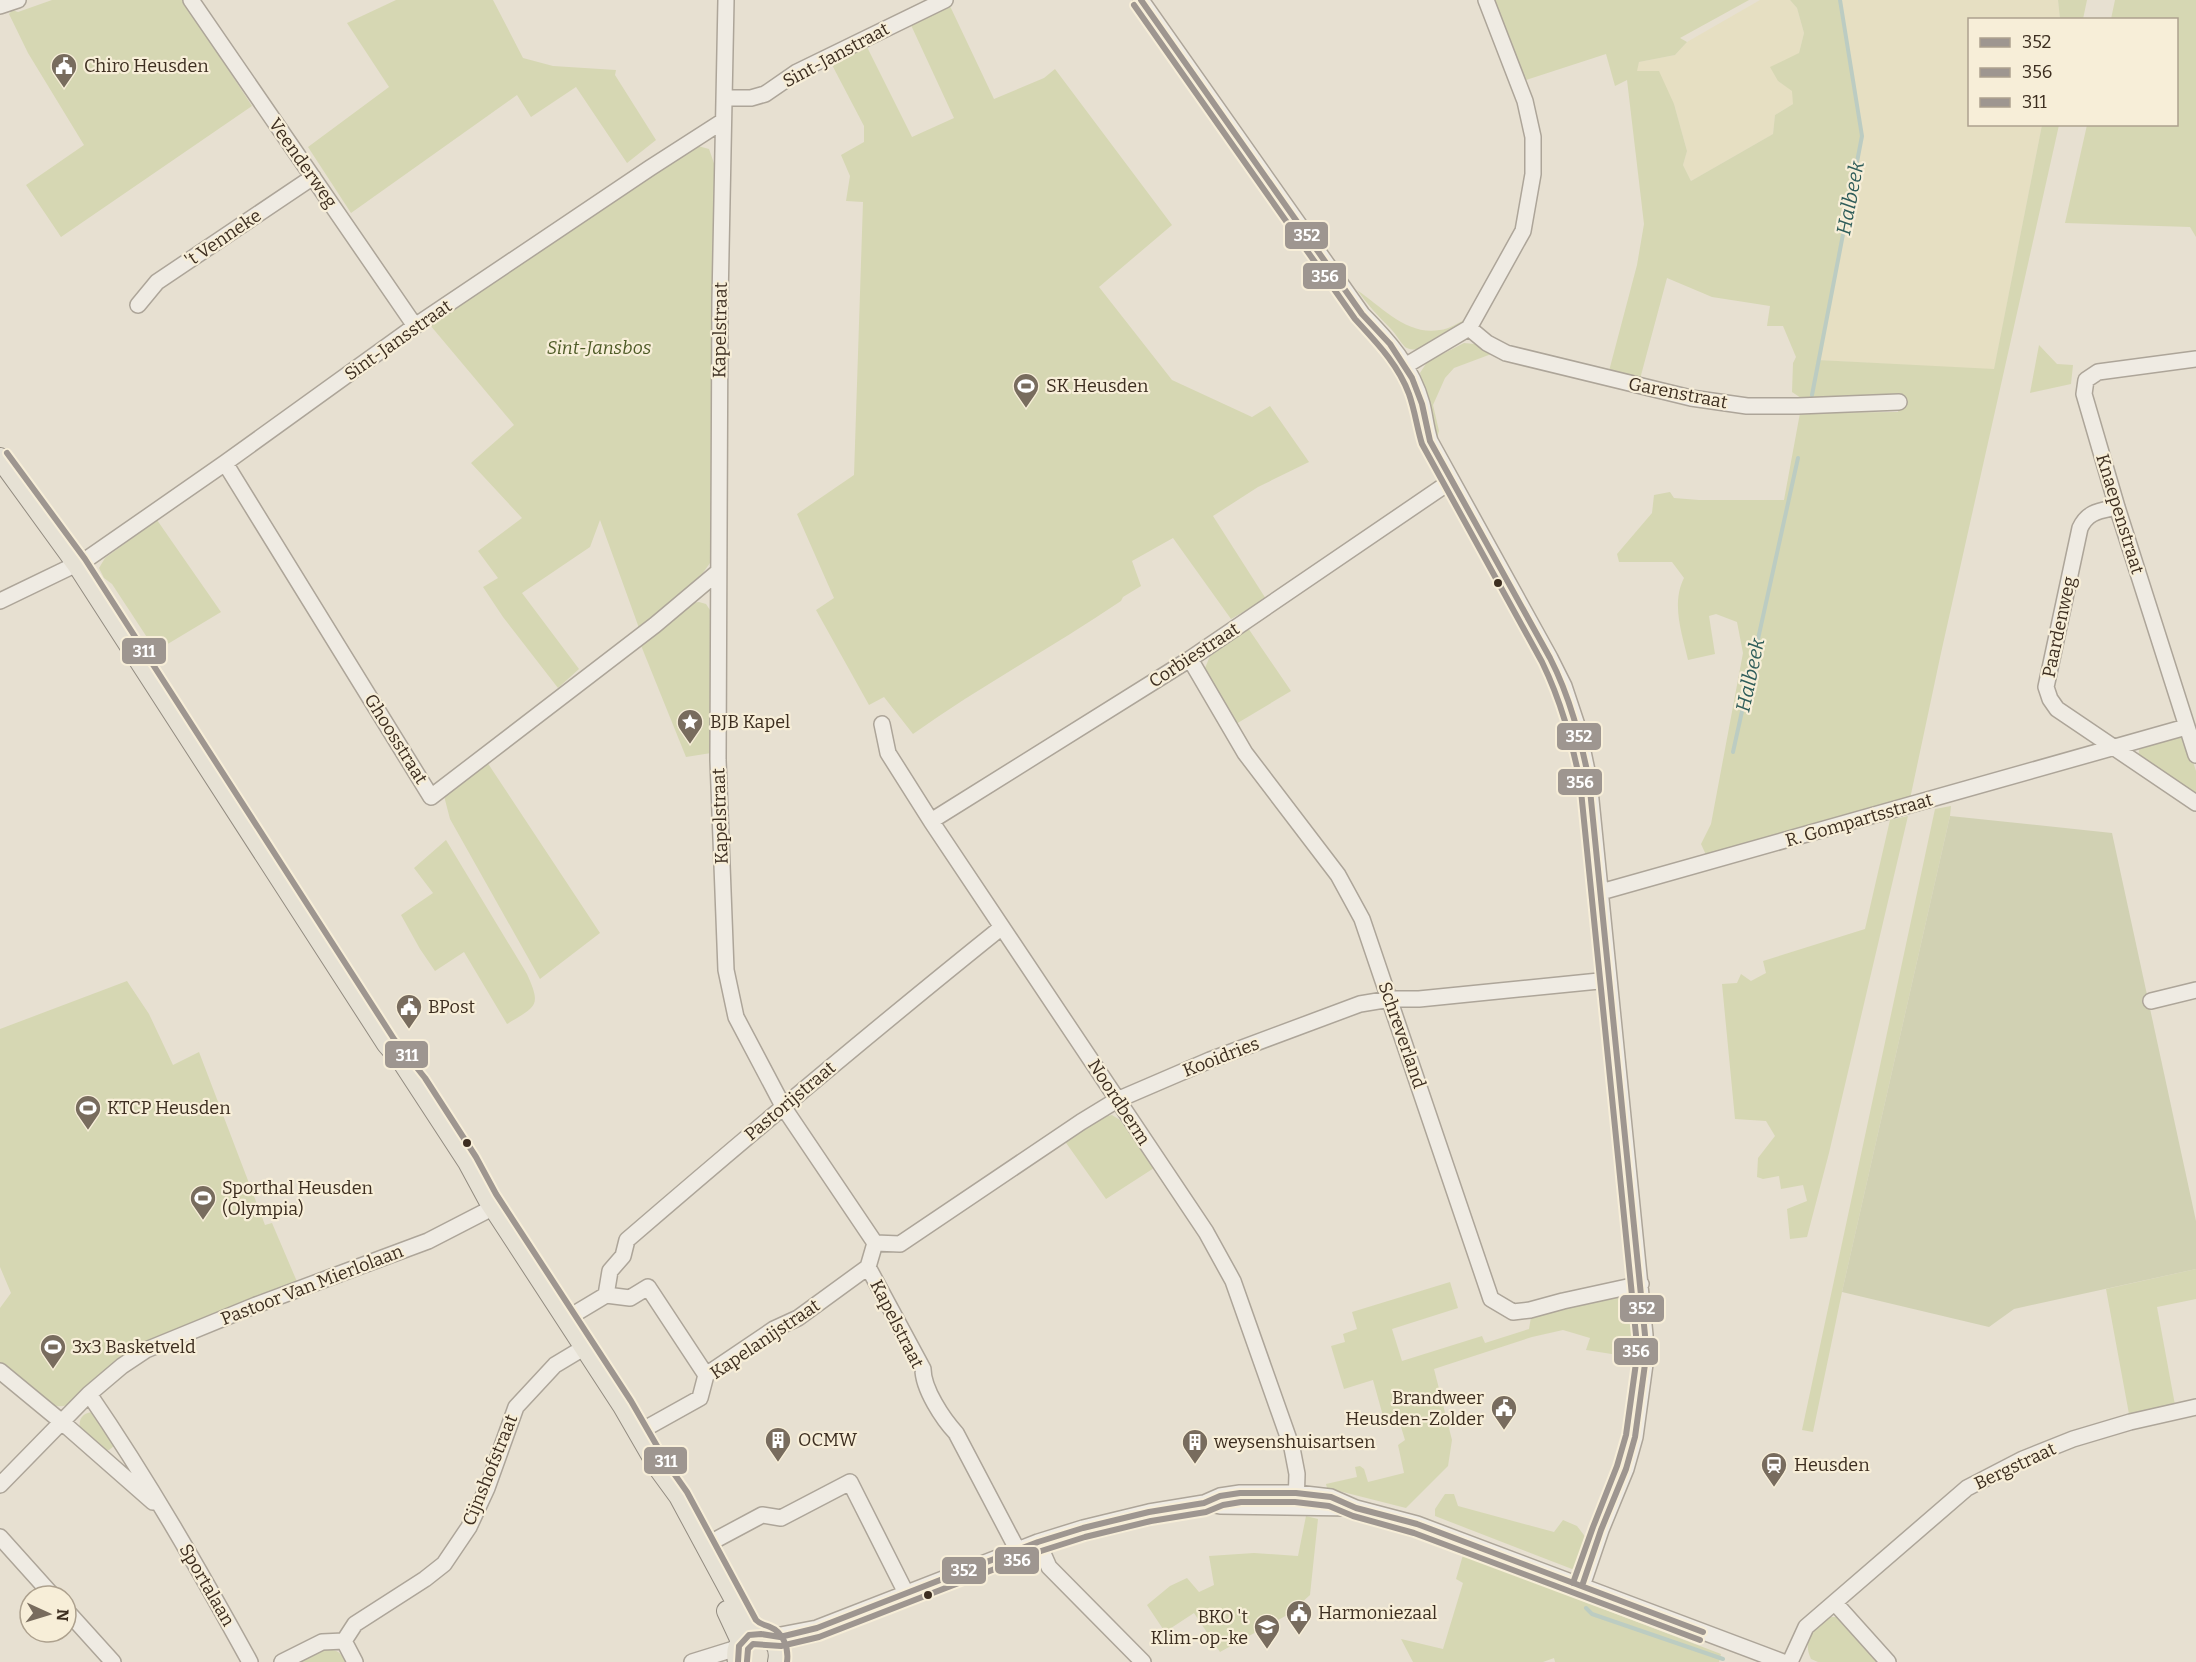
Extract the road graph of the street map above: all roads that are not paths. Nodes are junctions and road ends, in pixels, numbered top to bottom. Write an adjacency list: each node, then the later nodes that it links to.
1 (18, 0): 7 (street)
2 (191, 0): 10 (street, Veenderweg)
3 (726, 0): 8 (street, Kapelstraat)
4 (945, 0): 8 (street, Sint-Janstraat)
5 (1142, 0): 15 (street)
6 (1486, 0): 13 (street)
7 (0, 6)
8 (724, 98): 9 (street, Kapelstraat)
9 (723, 122): 12 (street, Sint-Jansstraat); 22 (street, Kapelstraat)
10 (313, 177): 11 (street, 't Venneke); 12 (street, Veenderweg)
11 (138, 305)
12 (416, 326): 18 (street, Sint-Jansstraat)
13 (1469, 328): 15 (street); 16 (street, Garenstraat)
14 (2196, 360): 20 (street, Knaepenstraat)
15 (1405, 366): 19 (street)
16 (1899, 402)
17 (0, 458): 21 (main road)
18 (225, 463): 21 (street, Sint-Jansstraat); 22 (street, Ghoosstraat)
19 (1451, 481): 24 (street, Corbiestraat); 31 (street)
20 (2117, 507): 26 (street, Knaepenstraat); 27 (street, Paardenweg)
21 (77, 564): 23 (street, Sint-Jansstraat); 39 (main road)
22 (718, 572): 38 (street, Kapelstraat)
23 (0, 601)
24 (1190, 659): 30 (street, Corbiestraat); 35 (street, Schreverland)
25 (882, 724): 30 (street, Noordberm)
26 (2186, 727): 27 (street, R. Gompartsstraat); 28 (street, Knaepenstraat)
27 (2116, 748): 29 (street, Paardenweg); 31 (street, R. Gompartsstraat)
28 (2196, 755)
29 (2196, 803)
30 (931, 821): 32 (street, Noordberm)
31 (1601, 892): 33 (street)
32 (1002, 927): 37 (street, Noordberm); 38 (street, Pastorijstraat)
33 (1609, 980): 35 (street, Kooidries); 42 (street)
34 (2196, 990): 36 (street)
35 (1390, 999): 37 (street, Kooidries); 42 (street, Schreverland)
36 (2151, 1001)
37 (1117, 1100): 40 (street, Kooidries); 54 (street, Noordberm)
38 (784, 1108): 40 (street, Kapelstraat); 43 (street, Pastorijstraat)
39 (491, 1203): 44 (main road); 48 (street, Pastoor Van Mierlolaan)
40 (875, 1243): 41 (street, Kapelstraat)
41 (868, 1267): 47 (street, Kapelanijstraat); 59 (street, Kapelstraat)
42 (1641, 1284): 61 (street)
43 (606, 1295): 44 (street); 47 (street)
44 (566, 1318): 45 (main road)
45 (585, 1347): 51 (main road); 65 (street, Cijnshofstraat)
46 (0, 1371): 50 (street, Sportalaan)
47 (706, 1375): 51 (street, Kapelanijstraat)
48 (89, 1394): 50 (street, Pastoor Van Mierlolaan); 55 (street, Sportalaan)
49 (2196, 1407): 63 (street, Bergstraat)
50 (63, 1422): 53 (street, Pastoor Van Mierlolaan); 55 (street, Sportalaan)
51 (639, 1432): 52 (main road)
52 (660, 1470): 57 (main road); 66 (main road)
53 (0, 1485)
54 (1296, 1499): 58 (street); 61 (street)
55 (162, 1510): 68 (street, Sportalaan)
56 (0, 1537): 60 (street)
57 (713, 1541): 62 (street); 66 (main road)
58 (1038, 1542): 59 (street); 72 (street)
59 (1018, 1551): 62 (street)
60 (42, 1584)
61 (1582, 1586): 73 (street)
62 (906, 1593): 66 (street)
63 (1835, 1603): 74 (street, Bergstraat); 75 (street)
64 (78, 1623): 67 (street)
65 (344, 1641): 69 (street); 70 (street)
66 (757, 1648): 71 (street)
67 (113, 1662)
68 (250, 1662)
69 (282, 1662)
70 (355, 1662)
71 (692, 1662)
72 (1143, 1662)
73 (1783, 1662)
74 (1790, 1662)
75 (1888, 1662)

